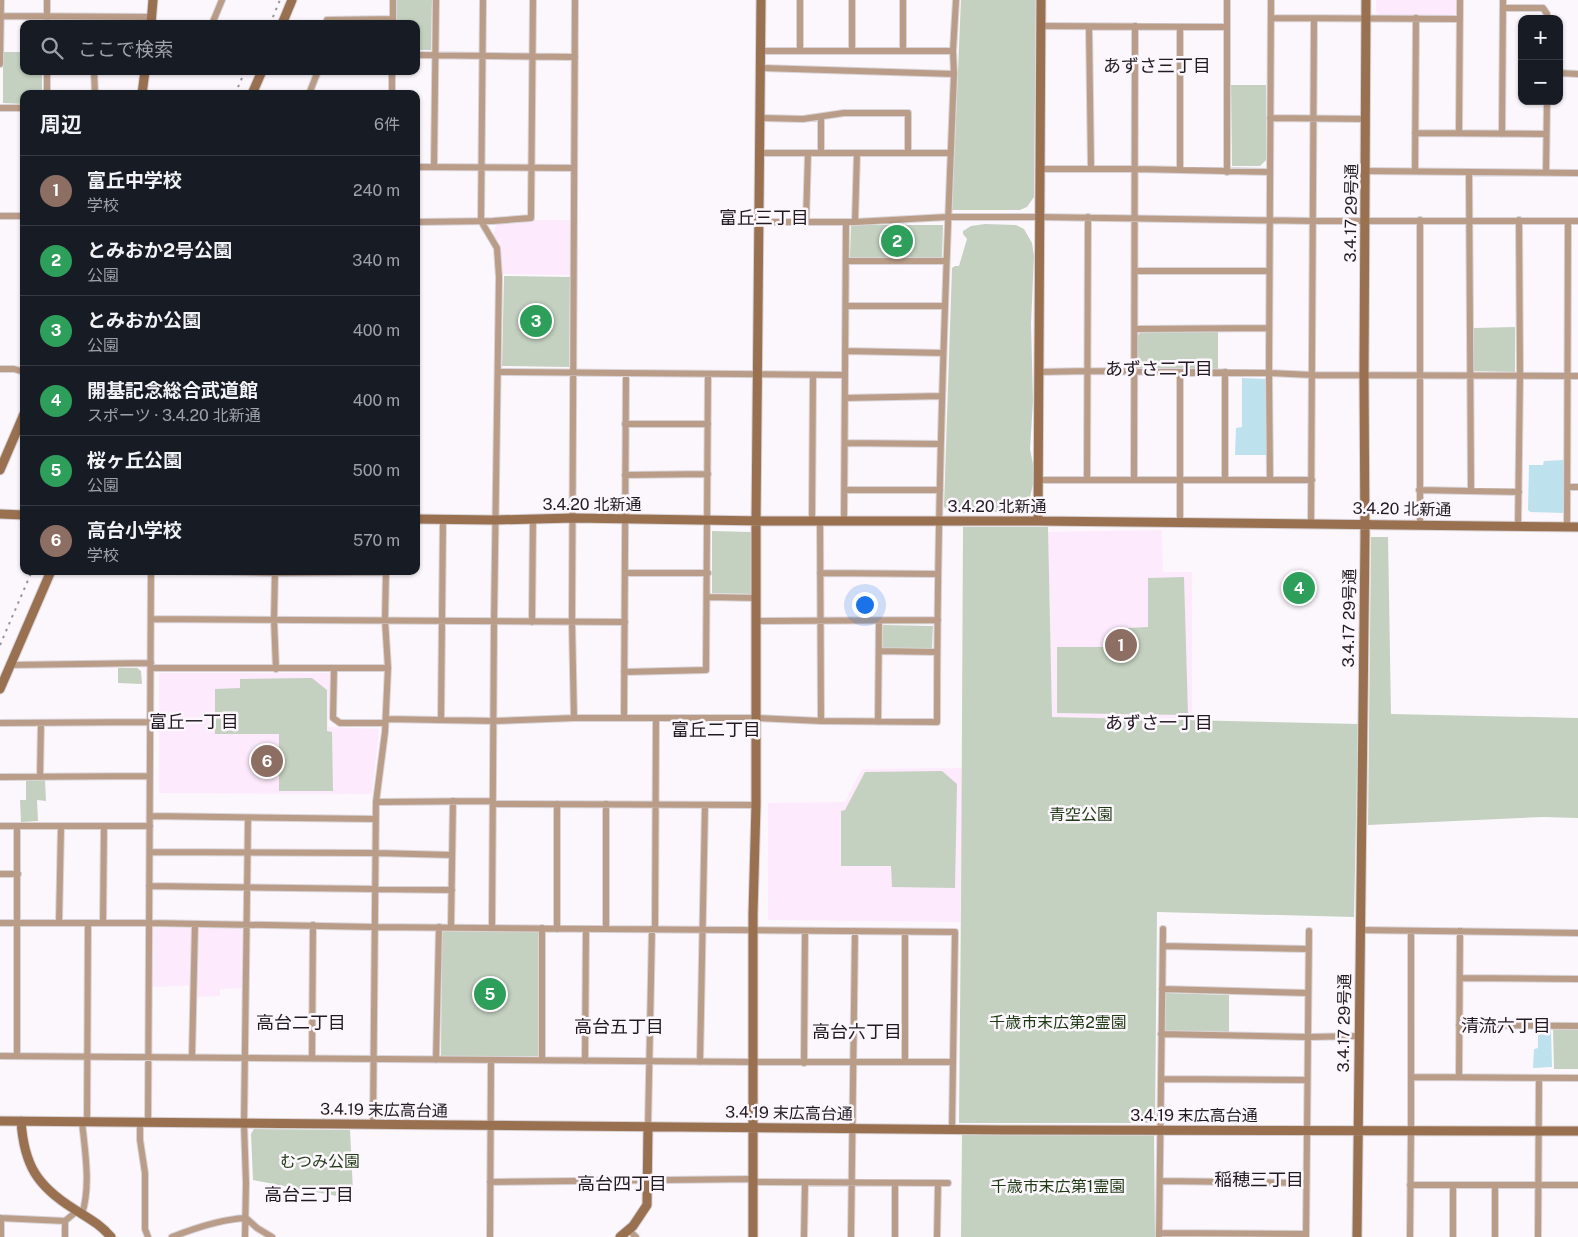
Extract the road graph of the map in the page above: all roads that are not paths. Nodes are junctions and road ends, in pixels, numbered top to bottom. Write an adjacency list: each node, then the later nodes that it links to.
1 (1, 0): 24 (street)
2 (47, 0): 25 (street)
3 (153, 0): 33 (street)
4 (222, 0): 34 (street)
5 (292, 0): 35 (street)
6 (393, 0): 36 (street)
7 (436, 0): 48 (street)
8 (483, 0): 49 (street)
9 (533, 0): 50 (street)
10 (575, 0): 51 (street)
11 (761, 0): 42 (street)
12 (800, 0): 43 (street)
13 (852, 0): 44 (street)
14 (903, 0): 45 (street)
15 (956, 0): 46 (street)
16 (1041, 0): 37 (street)
17 (1227, 0): 41 (street)
18 (1272, 0): 26 (street)
19 (1366, 0): 28 (street, 3.4.17 29号通)
20 (1460, 0): 30 (street)
21 (1503, 0): 22 (street)
22 (1503, 8): 23 (street); 79 (street)
23 (1547, 15)
24 (0, 16): 25 (street); 52 (street)
25 (47, 16): 31 (street); 32 (street)
26 (1271, 18): 27 (street); 74 (street)
27 (1314, 18): 28 (street); 75 (street)
28 (1366, 18): 29 (street); 76 (street, 3.4.17 29号通)
29 (1416, 18): 30 (street); 77 (street)
30 (1460, 19): 78 (street)
31 (47, 20)
32 (93, 20): 33 (street)
33 (151, 20)
34 (214, 20)
35 (284, 20)
36 (393, 20)
37 (1041, 26): 39 (street); 93 (street)
38 (1135, 26): 39 (street); 40 (street); 94 (street)
39 (1089, 27): 92 (street)
40 (1180, 27): 41 (street); 95 (street)
41 (1227, 27): 97 (street)
42 (761, 51): 43 (street); 53 (street)
43 (800, 51): 44 (street)
44 (852, 51): 45 (street)
45 (903, 51): 46 (street)
46 (953, 51): 55 (street)
47 (420, 56): 48 (street)
48 (435, 56): 49 (street); 88 (street)
49 (482, 56): 50 (street); 89 (street)
50 (533, 56): 51 (street); 90 (street)
51 (575, 57): 91 (street)
52 (0, 64)
53 (761, 68): 55 (street); 73 (street)
54 (1563, 73): 56 (street)
55 (954, 74): 86 (street)
56 (1578, 74)
57 (47, 75): 63 (street)
58 (94, 75): 64 (street)
59 (144, 75): 65 (street)
60 (260, 75): 66 (street)
61 (316, 75): 67 (street)
62 (392, 75): 68 (street)
63 (46, 90)
64 (95, 90)
65 (143, 90)
66 (254, 90)
67 (311, 90)
68 (392, 90)
69 (1547, 105): 80 (street)
70 (0, 108): 71 (street)
71 (20, 108)
72 (821, 117): 73 (street); 83 (street); 85 (street)
73 (761, 118): 81 (street)
74 (1270, 118): 75 (street); 98 (street)
75 (1314, 119): 76 (street); 114 (street)
76 (1366, 119): 96 (street, 3.4.17 29号通)
77 (1415, 133): 78 (street); 99 (street)
78 (1459, 134): 79 (street)
79 (1502, 134): 80 (street)
80 (1546, 134): 101 (street)
81 (760, 153): 82 (street); 119 (street)
82 (808, 153): 83 (street); 120 (street)
83 (821, 153): 84 (street)
84 (857, 153): 85 (street); 122 (street)
85 (908, 153): 86 (street)
86 (950, 153): 105 (street)
87 (420, 167): 88 (street)
88 (434, 167): 89 (street)
89 (481, 168): 90 (street); 113 (street)
90 (532, 168): 91 (street); 113 (street)
91 (574, 168): 141 (street)
92 (1090, 168): 93 (street); 94 (street)
93 (1039, 169): 106 (street)
94 (1136, 169): 95 (street); 108 (street)
95 (1180, 169): 97 (street)
96 (1366, 171): 99 (street); 115 (street, 3.4.17 29号通)
97 (1228, 172): 98 (street)
98 (1270, 172): 109 (street)
99 (1415, 172): 100 (street)
100 (1469, 172): 101 (street); 111 (street)
101 (1546, 172): 102 (street)
102 (1578, 173)
103 (0, 216): 104 (street)
104 (20, 216)
105 (947, 217): 106 (street); 122 (street); 124 (street)
106 (1039, 217): 107 (street); 137 (street)
107 (1088, 217): 108 (street); 135 (street)
108 (1135, 218): 109 (street); 125 (street)
109 (1270, 220): 114 (street); 126 (street)
110 (1420, 220): 111 (street); 115 (street); 149 (street)
111 (1469, 220): 112 (street); 151 (street)
112 (1519, 220): 116 (street); 152 (street)
113 (481, 221): 118 (street); 136 (street)
114 (1313, 221): 115 (street); 147 (street)
115 (1366, 221): 148 (street, 3.4.17 29号通)
116 (1568, 221): 117 (street); 153 (street)
117 (1578, 221)
118 (420, 222)
119 (759, 222): 120 (street); 145 (street)
120 (806, 222): 121 (street)
121 (846, 222): 122 (street); 123 (street)
122 (855, 222)
123 (846, 261): 124 (street); 127 (street)
124 (946, 261): 128 (street)
125 (1135, 271): 126 (street); 130 (street)
126 (1269, 271): 129 (street)
127 (846, 306): 128 (street); 131 (street)
128 (944, 306): 132 (street)
129 (1269, 328): 130 (street); 140 (street)
130 (1135, 329): 138 (street)
131 (846, 351): 132 (street); 146 (street)
132 (943, 353): 155 (street)
133 (0, 369): 134 (street)
134 (20, 371)
135 (1088, 371): 137 (street); 138 (street); 166 (street)
136 (498, 372): 141 (street); 186 (street)
137 (1038, 372): 165 (street)
138 (1135, 372): 142 (street); 167 (street)
139 (1225, 372): 140 (street); 142 (street); 169 (street)
140 (1269, 372): 147 (street); 170 (street)
141 (572, 373): 143 (street); 181 (street)
142 (1180, 373): 168 (street)
143 (626, 374): 144 (street); 158 (street)
144 (708, 374): 145 (street); 159 (street)
145 (758, 374): 150 (street); 190 (street)
146 (845, 375): 150 (street); 156 (street)
147 (1312, 375): 148 (street); 171 (street)
148 (1364, 375): 149 (street); 195 (street, 3.4.17 29号通)
149 (1420, 375): 151 (street); 176 (street)
150 (813, 376): 188 (street)
151 (1470, 376): 152 (street); 177 (street)
152 (1520, 376): 153 (street); 178 (street)
153 (1568, 376): 154 (street); 172 (street)
154 (1578, 376)
155 (942, 396): 156 (street); 161 (street)
156 (845, 398): 160 (street)
157 (20, 423): 162 (street)
158 (625, 424): 159 (street); 164 (street)
159 (708, 424): 163 (street)
160 (845, 443): 161 (street); 174 (street)
161 (941, 444): 175 (street)
162 (0, 470)
163 (708, 474): 164 (street); 187 (street)
164 (625, 475): 185 (street)
165 (1038, 480): 166 (street); 192 (street)
166 (1087, 480): 167 (street)
167 (1134, 480): 168 (street)
168 (1180, 480): 169 (street); 193 (street)
169 (1225, 480): 170 (street)
170 (1270, 480): 171 (street)
171 (1312, 480): 194 (street)
172 (1567, 487): 173 (street); 198 (street)
173 (1578, 487)
174 (845, 490): 175 (street); 189 (street)
175 (940, 490): 191 (street)
176 (1419, 490): 177 (street); 196 (street)
177 (1471, 491): 178 (street)
178 (1518, 492): 197 (street)
179 (0, 514): 180 (street)
180 (20, 515)
181 (573, 518): 184 (street, 3.4.20 北新通); 185 (street, 3.4.20 北新通); 220 (street)
182 (420, 519): 183 (street, 3.4.20 北新通)
183 (443, 519): 186 (street, 3.4.20 北新通); 214 (street)
184 (533, 519): 186 (street, 3.4.20 北新通); 219 (street)
185 (625, 519): 187 (street, 3.4.20 北新通); 200 (street)
186 (496, 520): 218 (street)
187 (708, 520): 190 (street, 3.4.20 北新通); 201 (street)
188 (816, 520): 189 (street, 3.4.20 北新通); 190 (street, 3.4.20 北新通); 202 (street)
189 (844, 520): 191 (street, 3.4.20 北新通)
190 (756, 521): 209 (street)
191 (940, 521): 192 (street, 3.4.20 北新通); 203 (street)
192 (1038, 521): 193 (street, 3.4.20 北新通)
193 (1180, 523): 194 (street, 3.4.20 北新通)
194 (1311, 524): 195 (street, 3.4.20 北新通)
195 (1365, 524): 196 (street, 3.4.20 北新通); 293 (street, 3.4.17 29号通)
196 (1420, 525): 197 (street, 3.4.20 北新通)
197 (1518, 525): 198 (street, 3.4.20 北新通)
198 (1567, 527): 199 (street, 3.4.20 北新通)
199 (1578, 527)
200 (625, 573): 201 (street); 221 (street)
201 (708, 573): 208 (street)
202 (820, 573): 203 (street); 216 (street)
203 (938, 574): 213 (street)
204 (49, 575): 224 (street)
205 (151, 575): 210 (street)
206 (275, 575): 211 (street)
207 (386, 575): 212 (street)
208 (707, 597): 209 (street); 229 (street)
209 (756, 598): 215 (street)
210 (151, 619): 211 (street); 225 (street)
211 (274, 620): 212 (street); 228 (street)
212 (385, 620): 214 (street); 227 (street)
213 (938, 620): 217 (street); 223 (street)
214 (441, 621): 218 (street); 235 (street)
215 (756, 621): 216 (street); 234 (street)
216 (820, 621): 217 (street); 238 (street)
217 (880, 621): 222 (street)
218 (494, 622): 219 (street); 237 (street)
219 (532, 622): 220 (street)
220 (572, 622): 221 (street); 231 (street)
221 (625, 622): 229 (street)
222 (879, 651): 223 (street); 240 (street)
223 (937, 652): 240 (street)
224 (11, 665): 225 (street); 230 (street)
225 (151, 665): 228 (street); 239 (street)
226 (334, 668): 227 (street); 228 (street); 236 (street)
227 (388, 668): 236 (street)
228 (276, 669)
229 (624, 672): 232 (street)
230 (0, 689)
231 (574, 718): 232 (street); 237 (street)
232 (624, 718): 233 (street)
233 (656, 718): 234 (street); 251 (street)
234 (756, 718): 238 (street); 253 (street)
235 (441, 720): 236 (street); 237 (street)
236 (385, 721): 247 (street)
237 (494, 721): 248 (street)
238 (821, 721): 240 (street)
239 (150, 722): 242 (street); 243 (street)
240 (878, 722)
241 (0, 723): 242 (street)
242 (41, 723): 245 (street)
243 (150, 776): 245 (street); 254 (street)
244 (0, 777): 245 (street)
245 (40, 777)
246 (453, 801): 247 (street); 248 (street); 265 (street)
247 (376, 802): 256 (street)
248 (493, 802): 249 (street); 284 (street)
249 (557, 804): 250 (street); 286 (street)
250 (606, 804): 251 (street); 288 (street)
251 (655, 804): 252 (street); 289 (street)
252 (704, 805): 253 (street); 291 (street)
253 (756, 805): 292 (street)
254 (150, 816): 255 (street); 261 (street)
255 (248, 818): 256 (street); 263 (street)
256 (376, 819): 264 (street)
257 (0, 826): 258 (street)
258 (17, 826): 259 (street); 267 (street)
259 (60, 826): 260 (street); 274 (street)
260 (104, 826): 261 (street); 276 (street)
261 (150, 826): 262 (street)
262 (150, 852): 263 (street); 268 (street)
263 (247, 852): 264 (street); 269 (street)
264 (375, 853): 265 (street); 270 (street)
265 (452, 855): 271 (street)
266 (0, 874): 267 (street)
267 (18, 874): 273 (street)
268 (149, 886): 269 (street); 277 (street)
269 (247, 887): 270 (street); 279 (street)
270 (374, 888): 271 (street); 281 (street)
271 (452, 890): 283 (street)
272 (0, 923): 273 (street)
273 (18, 923): 274 (street); 313 (street)
274 (59, 923): 275 (street)
275 (88, 923): 276 (street); 315 (street)
276 (103, 923): 277 (street)
277 (149, 923): 278 (street); 314 (street)
278 (195, 924): 279 (street); 316 (street)
279 (246, 925): 280 (street); 317 (street)
280 (314, 925): 281 (street); 318 (street)
281 (374, 927): 282 (street); 319 (street)
282 (439, 927): 283 (street); 320 (street)
283 (451, 928): 284 (street)
284 (492, 928): 285 (street)
285 (542, 928): 286 (street); 322 (street)
286 (557, 928): 287 (street)
287 (586, 929): 288 (street); 323 (street)
288 (606, 929): 289 (street)
289 (654, 929): 291 (street); 324 (street)
290 (1163, 929): 301 (street)
291 (702, 930): 292 (street); 325 (street)
292 (754, 930): 294 (street); 326 (street)
293 (1360, 930): 297 (street); 310 (street, 3.4.17 29号通)
294 (805, 931): 295 (street); 327 (street)
295 (855, 931): 298 (street); 330 (street)
296 (1309, 931): 302 (street)
297 (1411, 931): 299 (street); 331 (street)
298 (905, 932): 328 (street); 329 (street)
299 (1460, 932): 300 (street); 303 (street)
300 (1578, 934)
301 (1162, 946): 302 (street); 305 (street)
302 (1309, 949): 306 (street)
303 (1460, 978): 304 (street); 307 (street)
304 (1578, 979)
305 (1162, 989): 306 (street); 309 (street)
306 (1308, 993): 311 (street)
307 (1460, 1024): 308 (street); 332 (street)
308 (1578, 1026)
309 (1161, 1034): 311 (street); 335 (street)
310 (1359, 1036): 311 (street); 350 (street, 3.4.17 29号通)
311 (1308, 1037): 336 (street)
312 (0, 1056): 313 (street)
313 (17, 1056): 315 (street)
314 (148, 1056): 315 (street); 316 (street); 340 (street)
315 (87, 1057): 339 (street)
316 (192, 1057): 317 (street)
317 (245, 1058): 318 (street); 341 (street)
318 (312, 1058): 319 (street)
319 (373, 1059): 320 (street); 342 (street)
320 (436, 1060): 321 (street)
321 (491, 1060): 322 (street); 343 (street)
322 (542, 1060): 323 (street)
323 (584, 1061): 324 (street)
324 (650, 1062): 325 (street); 344 (street)
325 (700, 1062): 326 (street)
326 (753, 1062): 327 (street); 345 (street)
327 (804, 1062): 330 (street)
328 (905, 1062): 329 (street); 330 (street)
329 (953, 1062): 347 (street)
330 (854, 1063): 346 (street)
331 (1411, 1077): 332 (street); 353 (street)
332 (1459, 1078): 333 (street)
333 (1539, 1078): 334 (street); 351 (street)
334 (1578, 1078)
335 (1160, 1079): 336 (street); 348 (street)
336 (1308, 1080): 349 (street)
337 (0, 1121): 338 (street, 3.4.19 末広高台通)
338 (21, 1122): 339 (street, 3.4.19 末広高台通); 369 (street)
339 (85, 1122): 340 (street, 3.4.19 末広高台通); 369 (street)
340 (144, 1123): 341 (street, 3.4.19 末広高台通); 380 (street)
341 (244, 1124): 342 (street, 3.4.19 末広高台通); 371 (street)
342 (373, 1125): 343 (street, 3.4.19 末広高台通)
343 (490, 1126): 344 (street, 3.4.19 末広高台通); 357 (street)
344 (648, 1127): 345 (street, 3.4.19 末広高台通); 354 (street)
345 (753, 1128): 346 (street, 3.4.19 末広高台通); 355 (street)
346 (853, 1129): 347 (street, 3.4.19 末広高台通); 359 (street)
347 (952, 1129): 348 (street, 3.4.19 末広高台通)
348 (1160, 1130): 349 (street, 3.4.19 末広高台通); 356 (street)
349 (1307, 1130): 350 (street, 3.4.19 末広高台通); 361 (street)
350 (1358, 1130): 353 (street, 3.4.19 末広高台通); 392 (street, 3.4.17 29号通)
351 (1538, 1131): 352 (street, 3.4.19 末広高台通); 353 (street, 3.4.19 末広高台通); 367 (street)
352 (1578, 1131)
353 (1411, 1132): 364 (street)
354 (648, 1179): 355 (street); 357 (street); 373 (street)
355 (753, 1181): 358 (street); 387 (street)
356 (1160, 1181): 361 (street); 375 (street)
357 (490, 1182): 384 (street)
358 (805, 1183): 359 (street); 388 (street)
359 (851, 1183): 362 (street); 389 (street)
360 (948, 1183): 363 (street)
361 (1306, 1183): 376 (street)
362 (895, 1184): 363 (street); 390 (street)
363 (938, 1184): 391 (street)
364 (1410, 1184): 365 (street); 393 (street)
365 (1453, 1185): 366 (street); 394 (street)
366 (1495, 1185): 367 (street); 395 (street)
367 (1538, 1185): 368 (street); 396 (street)
368 (1578, 1185)
369 (79, 1212): 372 (street); 379 (street)
370 (1, 1218): 372 (street); 377 (street)
371 (246, 1218): 374 (street); 382 (street); 383 (street)
372 (65, 1221): 378 (street)
373 (629, 1230): 385 (street); 386 (street)
374 (191, 1233): 381 (street)
375 (1160, 1235): 376 (street)
376 (1306, 1236)
377 (1, 1237)
378 (65, 1237)
379 (111, 1237)
380 (148, 1237)
381 (172, 1237)
382 (246, 1237)
383 (272, 1237)
384 (490, 1237)
385 (620, 1237)
386 (636, 1237)
387 (753, 1237)
388 (804, 1237)
389 (851, 1237)
390 (895, 1237)
391 (938, 1237)
392 (1357, 1237)
393 (1410, 1237)
394 (1453, 1237)
395 (1495, 1237)
396 (1538, 1237)

